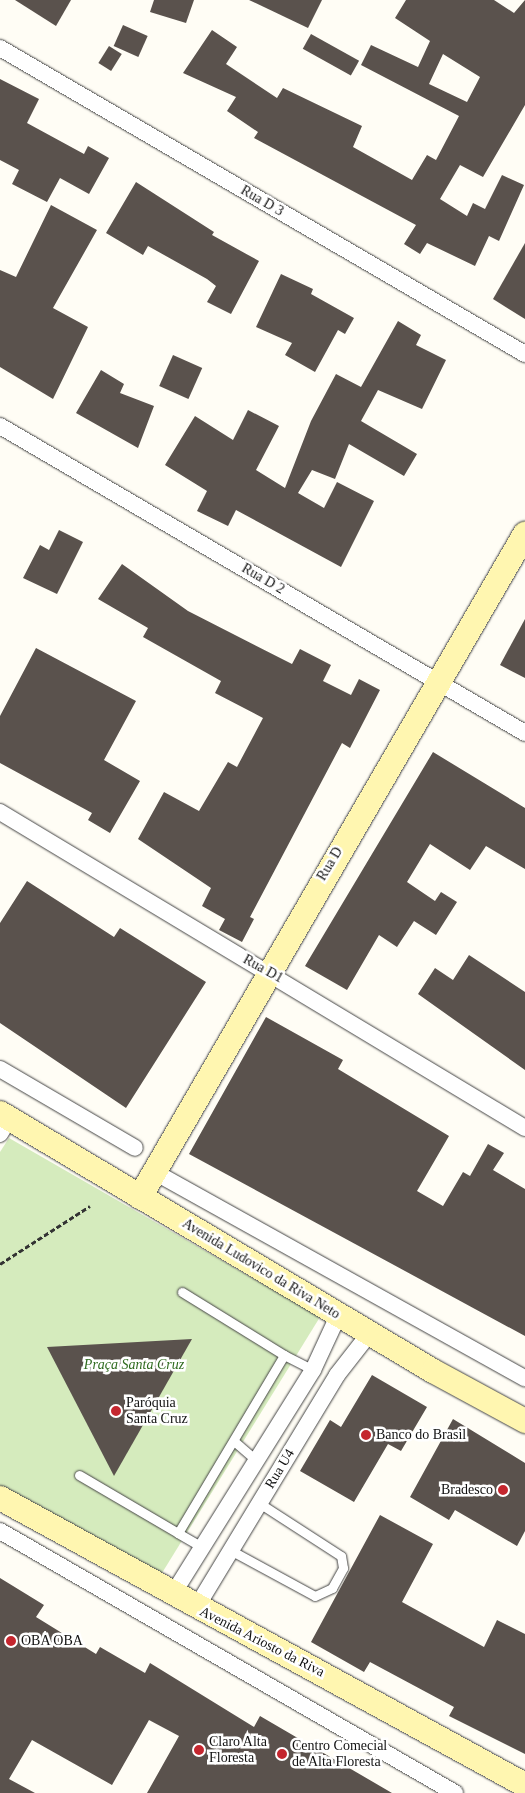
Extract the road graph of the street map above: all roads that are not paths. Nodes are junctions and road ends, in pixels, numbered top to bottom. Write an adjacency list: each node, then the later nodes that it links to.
1 (0, 48): 2 (street, Rua D 3)
2 (525, 354)
3 (0, 426): 5 (street, Rua D 2)
4 (525, 534): 5 (street, Rua D)
5 (440, 680): 6 (street, Rua D 2); 8 (street, Rua D)
6 (525, 733)
7 (0, 812): 8 (street, Rua D1)
8 (267, 971): 11 (street, Rua D1); 14 (street, Rua D)
9 (0, 1069): 12 (street)
10 (3, 1122): 14 (street, Avenida Ludovico da Riva Neto)
11 (525, 1128)
12 (135, 1148)
13 (165, 1178): 20 (street)
14 (140, 1197): 16 (street, Avenida Ludovico da Riva Neto)
15 (182, 1292): 18 (lane)
16 (338, 1316): 17 (street, Avenida Ludovico da Riva Neto); 19 (street, Rua U4)
17 (369, 1334): 21 (street, Avenida Ludovico da Riva Neto); 25 (street, Rua U4)
18 (284, 1355): 19 (lane); 22 (lane)
19 (313, 1370): 23 (street, Rua U4)
20 (525, 1378)
21 (525, 1421)
22 (234, 1441): 23 (lane); 29 (lane)
23 (255, 1458): 25 (street); 30 (street, Rua U4)
24 (79, 1475): 29 (lane)
25 (275, 1475): 27 (street, Rua U4)
26 (0, 1498): 32 (street, Avenida Ariosto da Riva)
27 (259, 1504): 31 (street, Rua U4); 31 (lane)
28 (0, 1531): 35 (street)
29 (178, 1533): 30 (lane)
30 (202, 1547): 32 (street, Rua U4)
31 (232, 1550): 33 (street, Rua U4)
32 (173, 1594): 33 (street, Avenida Ariosto da Riva)
33 (196, 1608): 34 (street, Avenida Ariosto da Riva)
34 (525, 1785)
35 (455, 1793)

